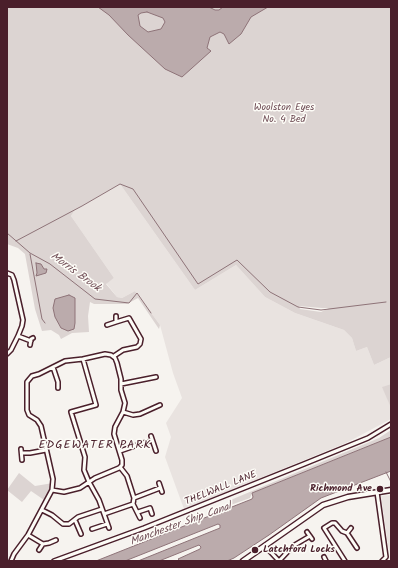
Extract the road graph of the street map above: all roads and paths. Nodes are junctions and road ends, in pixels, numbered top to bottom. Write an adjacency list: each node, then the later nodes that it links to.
1 (7, 273): 5 (street)
2 (116, 316): 3 (street)
3 (116, 322): 4 (street); 10 (street)
4 (107, 324)
5 (18, 336): 7 (street); 9 (street)
6 (33, 338): 7 (street)
7 (30, 341): 8 (street)
8 (30, 345)
9 (7, 354)
10 (114, 356): 11 (street); 14 (street)
11 (83, 360): 12 (street); 26 (street)
12 (53, 367): 15 (street); 21 (street)
13 (156, 377): 14 (street)
14 (121, 384): 17 (street)
15 (58, 388)
16 (160, 405): 17 (street)
17 (123, 412): 22 (street)
18 (391, 424): 57 (street, THELWALL LANE)
19 (151, 436): 20 (street)
20 (152, 440): 22 (street); 23 (street)
21 (46, 450): 24 (street); 29 (street)
22 (120, 451): 25 (street)
23 (156, 451)
24 (22, 460)
25 (120, 468): 26 (street); 33 (street)
26 (89, 482): 29 (street); 35 (street)
27 (159, 484): 28 (street)
28 (160, 488): 31 (street); 33 (street)
29 (52, 490): 36 (street)
30 (391, 490): 32 (main road)
31 (162, 492)
32 (377, 492): 52 (main road); 62 (street)
33 (134, 498): 34 (street)
34 (133, 504): 37 (street); 38 (street)
35 (102, 509): 38 (street); 41 (street)
36 (42, 510): 41 (street); 48 (street)
37 (138, 512): 39 (street); 40 (street)
38 (104, 514): 42 (street)
39 (152, 514)
40 (140, 518)
41 (75, 520): 47 (street)
42 (107, 524): 43 (street); 45 (street)
43 (108, 528)
44 (351, 528): 46 (street)
45 (92, 529)
46 (347, 533): 53 (street); 61 (street)
47 (81, 534)
48 (28, 535): 51 (street); 56 (street)
49 (312, 539): 59 (street)
50 (56, 540): 51 (street)
51 (42, 544): 54 (street)
52 (265, 546): 58 (main road); 59 (street)
53 (356, 548)
54 (39, 550)
55 (324, 557): 60 (street)
56 (11, 561)
57 (54, 561)
58 (243, 561)
59 (279, 561)
60 (326, 561)
61 (345, 561)
62 (382, 561)

